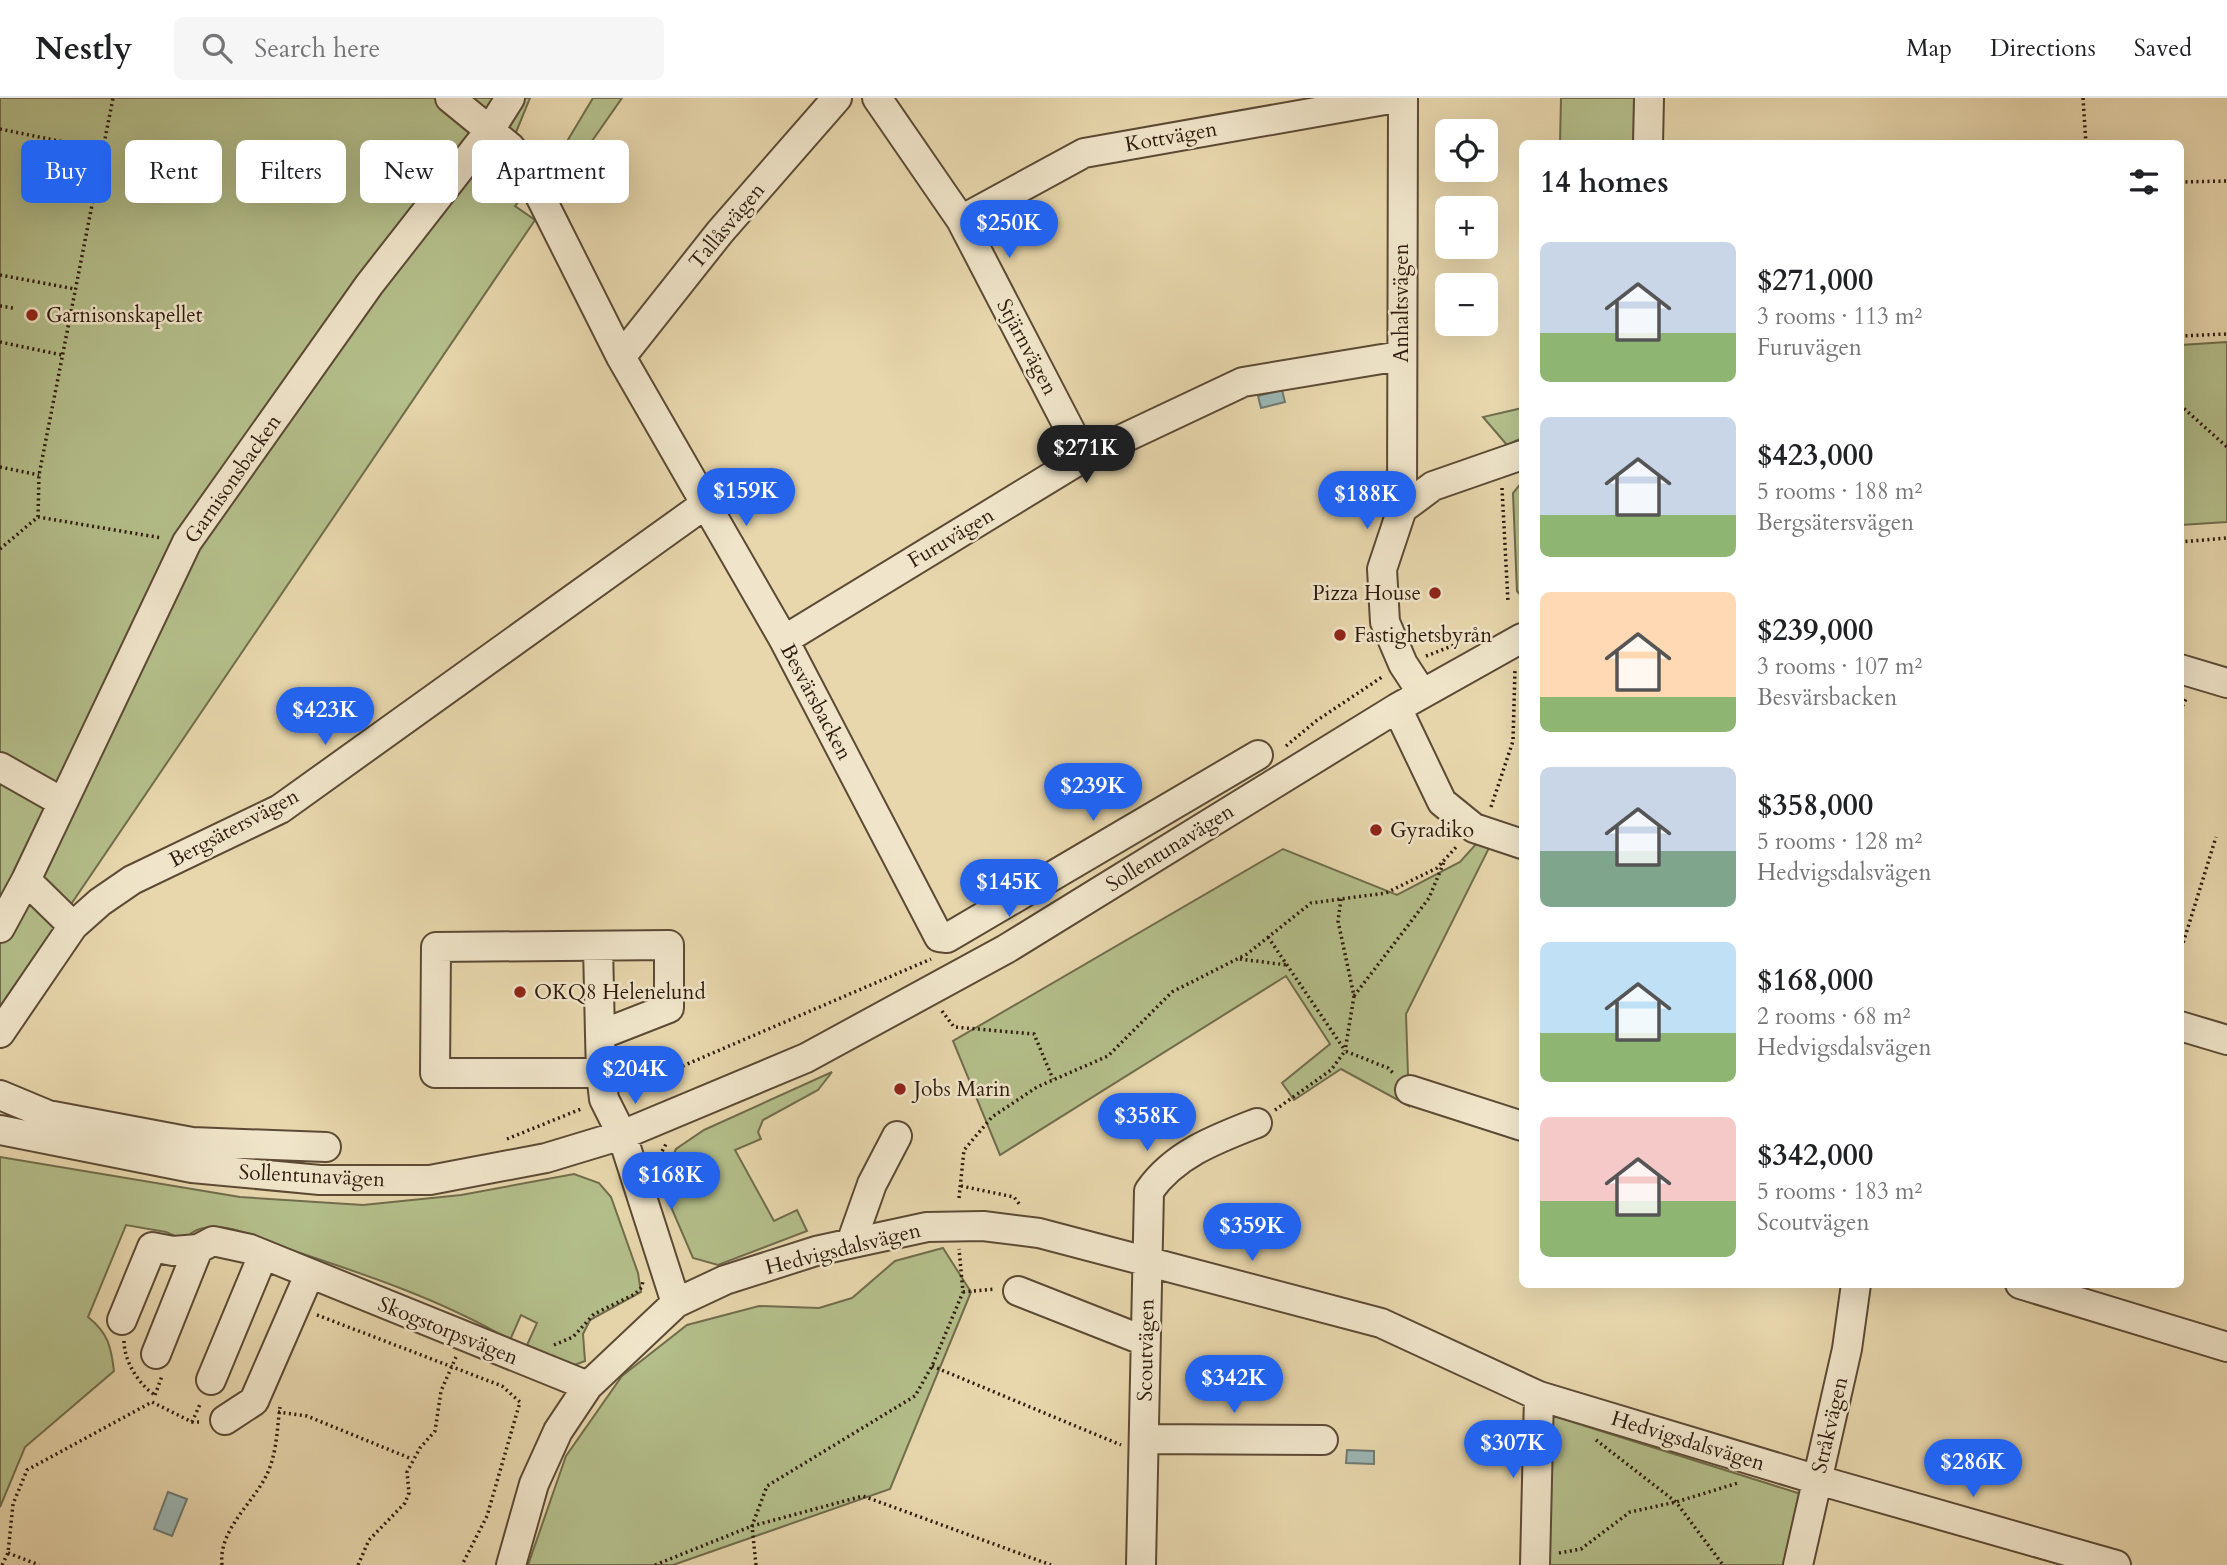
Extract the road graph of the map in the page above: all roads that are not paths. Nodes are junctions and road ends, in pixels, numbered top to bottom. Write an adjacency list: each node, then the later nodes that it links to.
1 (450, 98): 8 (street, Besvärsbacken)
2 (510, 98): 8 (street, Garnisonsbacken)
3 (836, 98): 12 (street, Tallåsvägen)
4 (877, 98): 10 (street, Stjärnvägen)
5 (1396, 98): 10 (street, Kottvägen)
6 (1403, 98): 11 (street, Anhaltsvägen)
7 (1649, 98): 9 (street)
8 (500, 138): 12 (street, Besvärsbacken); 25 (street, Garnisonsbacken)
9 (1648, 140)
10 (961, 220): 14 (street, Stjärnvägen)
11 (1400, 356): 14 (street, Furuvägen); 16 (street, Anhaltsvägen)
12 (621, 357): 15 (street, Besvärsbacken)
13 (1519, 456): 16 (street)
14 (1084, 457): 17 (street, Furuvägen)
15 (704, 505): 17 (street, Besvärsbacken); 28 (street, Bergsätersvägen)
16 (1402, 509): 21 (street, Anhaltsvägen)
17 (784, 640): 23 (street, Besvärsbacken)
18 (1519, 650): 21 (street, Sollentunavägen)
19 (2184, 670): 20 (street)
20 (2227, 683)
21 (1422, 693): 22 (street, Sollentunavägen)
22 (1397, 708): 26 (street); 41 (street, Sollentunavägen)
23 (1258, 755)
24 (0, 766): 25 (street)
25 (62, 803): 27 (street, Garnisonsbacken)
26 (1519, 843)
27 (26, 880): 28 (street); 29 (street, Garnisonsbacken)
28 (73, 926): 32 (street, Bergsätersvägen)
29 (0, 928)
30 (598, 946): 33 (street); 33 (street); 35 (street)
31 (2184, 1027): 34 (street)
32 (0, 1033)
33 (600, 1035): 35 (street)
34 (2227, 1040)
35 (602, 1086): 41 (street)
36 (1410, 1090): 39 (street)
37 (0, 1095): 43 (street, Sollentunavägen)
38 (1257, 1123): 47 (street)
39 (1519, 1125)
40 (0, 1129): 41 (street, Sollentunavägen)
41 (622, 1135): 52 (street)
42 (897, 1136): 44 (street)
43 (326, 1147)
44 (851, 1243): 47 (street, Hedvigsdalsvägen); 52 (street, Hedvigsdalsvägen)
45 (205, 1245): 46 (street, Skogstorpsvägen); 53 (street, Skogstorpsvägen); 56 (street)
46 (263, 1255): 48 (street, Skogstorpsvägen); 57 (street)
47 (1148, 1261): 54 (street, Scoutvägen); 59 (street, Hedvigsdalsvägen)
48 (309, 1275): 58 (street, Skogstorpsvägen); 60 (street)
49 (1855, 1288): 63 (street, Stråkvägen)
50 (2033, 1288): 55 (street)
51 (1018, 1291): 54 (street)
52 (676, 1304): 58 (street)
53 (122, 1320)
54 (1145, 1341): 62 (street, Scoutvägen)
55 (2227, 1347)
56 (156, 1354)
57 (211, 1380)
58 (588, 1386): 65 (street)
59 (1539, 1396): 63 (street, Hedvigsdalsvägen); 64 (street)
60 (225, 1420)
61 (1323, 1440): 62 (street)
62 (1144, 1446): 66 (street, Scoutvägen)
63 (1818, 1480): 67 (street, Stråkvägen); 68 (street, Hedvigsdalsvägen)
64 (1535, 1561)
65 (511, 1565)
66 (1141, 1565)
67 (1798, 1565)
68 (2116, 1565)

